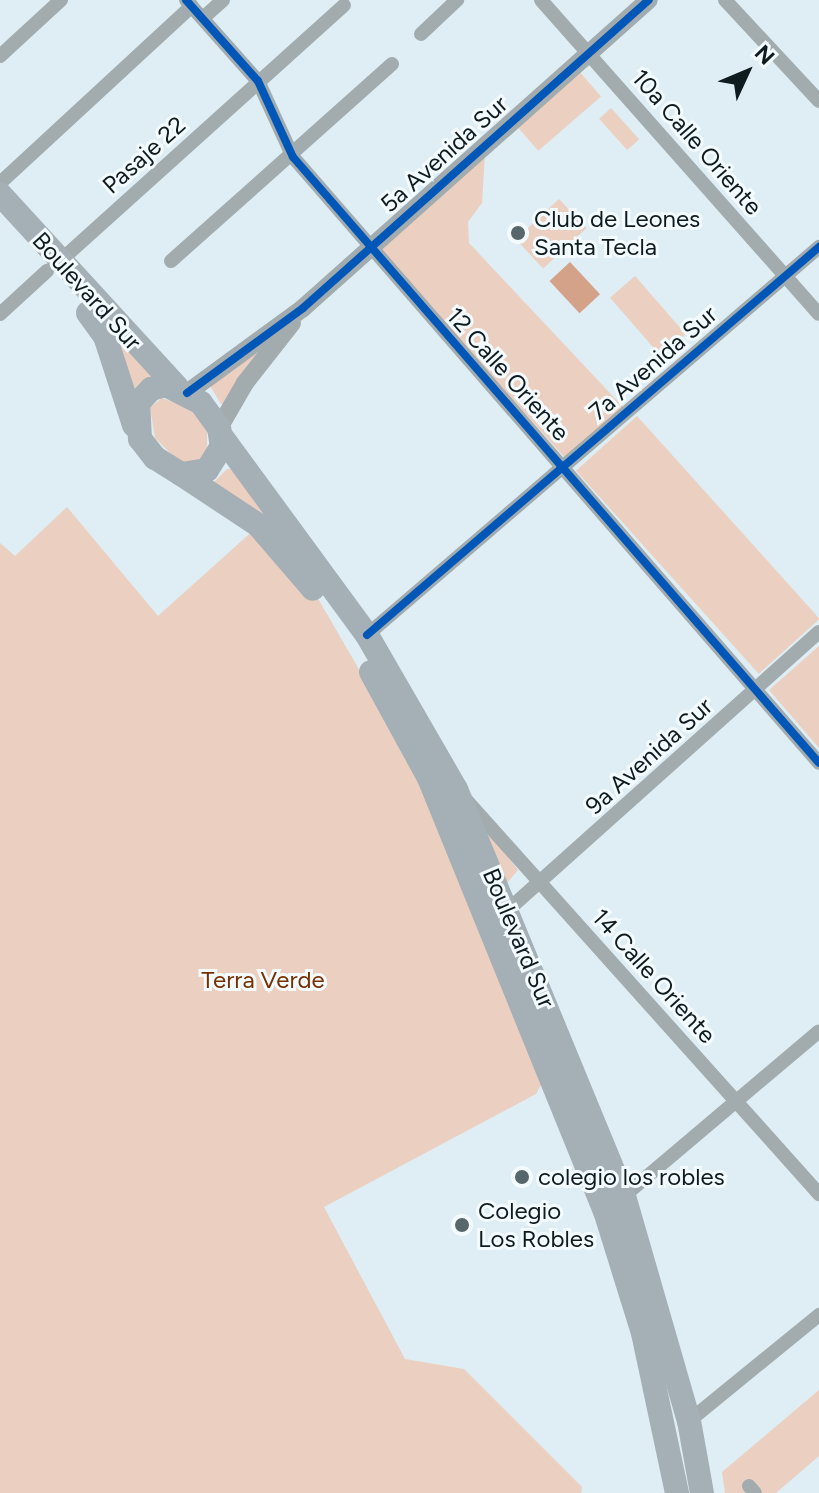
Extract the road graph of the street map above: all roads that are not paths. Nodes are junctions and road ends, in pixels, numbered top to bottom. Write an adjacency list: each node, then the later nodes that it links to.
1 (61, 0): 11 (street)
2 (223, 0): 8 (street)
3 (457, 0): 9 (street)
4 (541, 0): 10 (street, 10a Calle Oriente)
5 (649, 0): 10 (street, 5a Avenida Sur)
6 (725, 0): 14 (street)
7 (344, 5): 13 (street, Pasaje 22)
8 (194, 8): 13 (street, 12 Calle Oriente); 16 (street)
9 (421, 34)
10 (589, 53): 20 (street, 5a Avenida Sur); 23 (street, 10a Calle Oriente)
11 (0, 56)
12 (392, 64): 15 (street)
13 (258, 81): 15 (street, 12 Calle Oriente); 22 (street, Pasaje 22)
14 (819, 101)
15 (293, 157): 20 (street, 12 Calle Oriente); 21 (street)
16 (0, 183)
17 (0, 194): 22 (highway, Boulevard Sur)
18 (0, 217): 22 (highway, Boulevard Sur)
19 (819, 247): 23 (street, 7a Avenida Sur)
20 (370, 248): 24 (street, 5a Avenida Sur); 30 (street, 12 Calle Oriente)
21 (171, 261)
22 (54, 266): 25 (street, Pasaje 22); 27 (highway, Boulevard Sur); 28 (highway, Boulevard Sur)
23 (785, 276): 26 (street, 10a Calle Oriente); 30 (street, 7a Avenida Sur)
24 (303, 308): 27 (street, 5a Avenida Sur); 29 (street, 5a Avenida Sur)
25 (0, 314)
26 (819, 314)
27 (182, 390): 28 (highway); 29 (highway)
28 (136, 430): 31 (highway)
29 (220, 433): 31 (highway); 32 (highway, Boulevard Sur)
30 (563, 467): 32 (street, 7a Avenida Sur); 34 (street, 12 Calle Oriente)
31 (181, 474): 45 (highway, Boulevard Sur)
32 (367, 635): 36 (highway, Boulevard Sur)
33 (814, 636): 34 (street, 9a Avenida Sur)
34 (754, 689): 35 (street, 12 Calle Oriente); 37 (street, 9a Avenida Sur)
35 (819, 763)
36 (456, 789): 37 (street, 14 Calle Oriente); 38 (highway, Boulevard Sur)
37 (542, 884): 38 (street, 9a Avenida Sur); 40 (street, 14 Calle Oriente)
38 (508, 910): 42 (highway, Boulevard Sur)
39 (819, 1031): 40 (street)
40 (738, 1102): 41 (street, 14 Calle Oriente); 42 (street)
41 (819, 1194)
42 (624, 1196): 44 (highway, Boulevard Sur)
43 (819, 1315): 44 (street)
44 (689, 1421): 46 (highway, Boulevard Sur)
45 (677, 1493)
46 (702, 1493)

